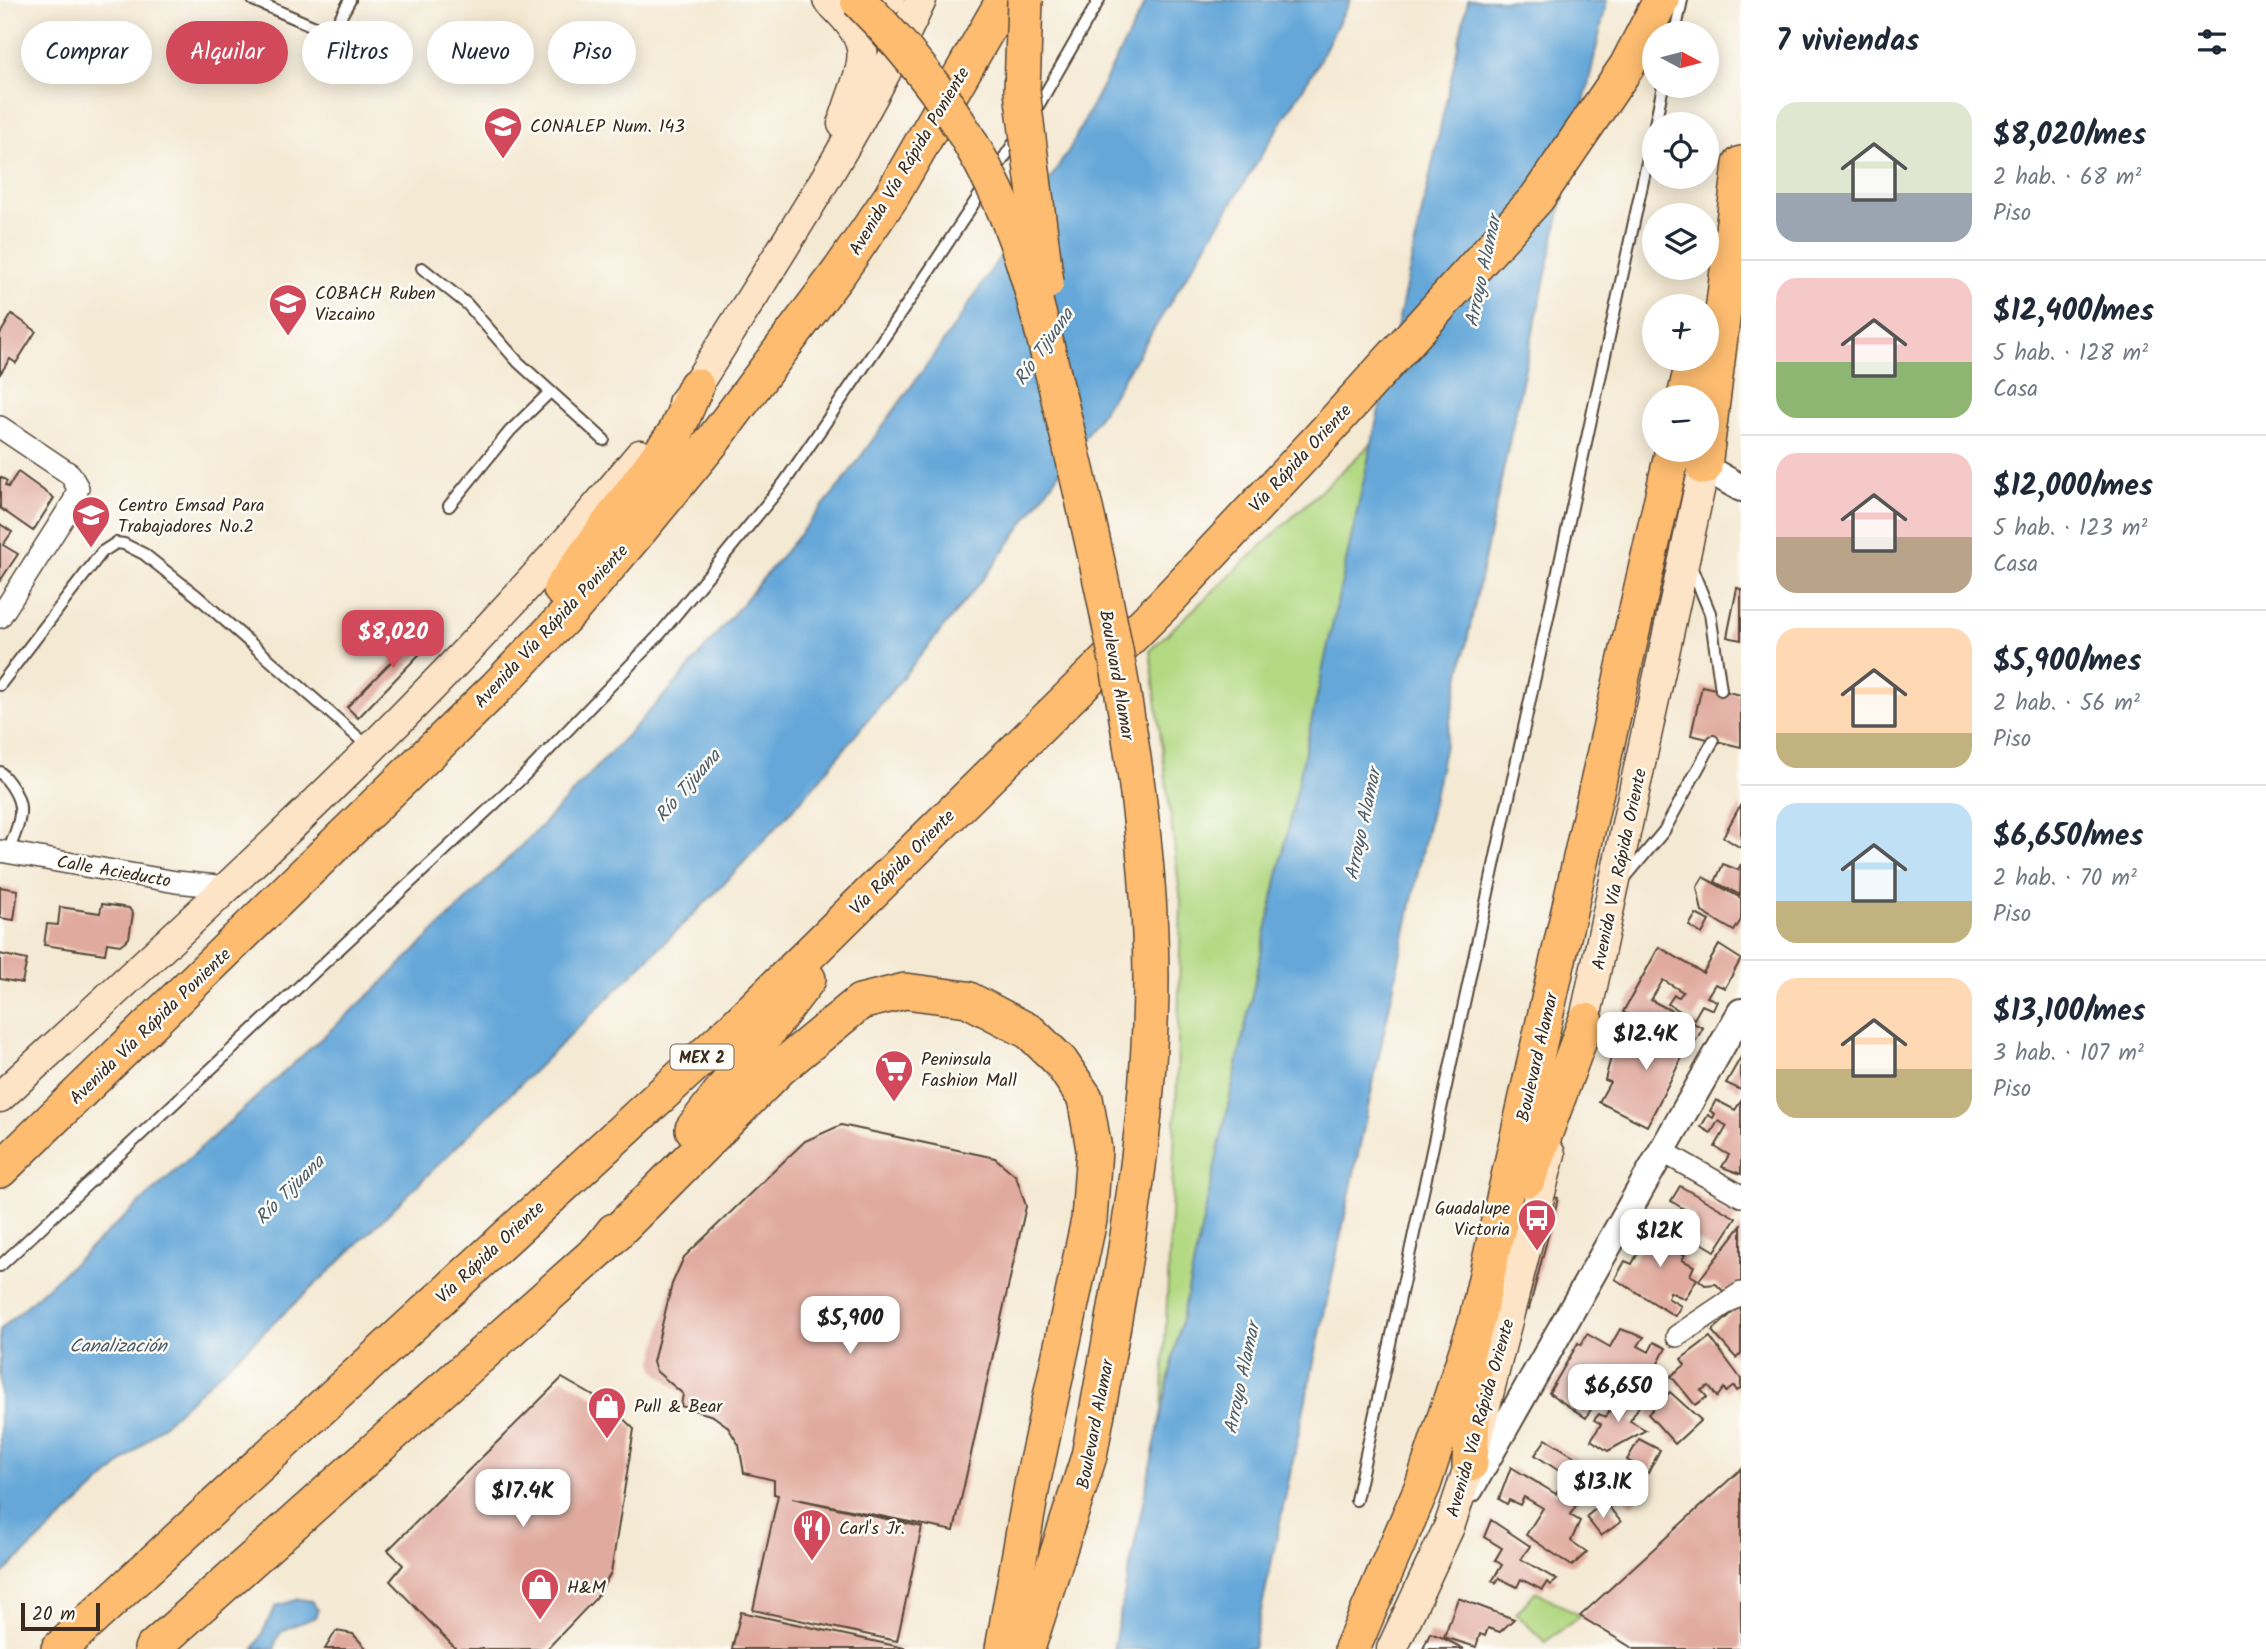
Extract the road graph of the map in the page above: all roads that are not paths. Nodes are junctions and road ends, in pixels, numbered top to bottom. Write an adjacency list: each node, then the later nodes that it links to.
1 (253, 0): 2 (lane)
2 (350, 0)
3 (828, 0): 5 (main road); 15 (main road)
4 (858, 0): 24 (highway, bridge)
5 (889, 0)
6 (921, 0): 15 (main road)
7 (1004, 0): 32 (highway, Avenida Vía Rápida Poniente)
8 (1025, 0): 24 (highway, bridge)
9 (1099, 0): 50 (lane)
10 (1661, 0): 40 (highway, Vía Rápida Oriente / MEX 2)
11 (1682, 0): 12 (lane)
12 (1678, 21)
13 (1741, 138): 19 (highway)
14 (1741, 164): 26 (highway)
15 (828, 174): 20 (main road)
16 (1642, 185): 56 (lane)
17 (422, 268): 21 (lane)
18 (1741, 276): 26 (main road, Avenida Vía Rápida Oriente)
19 (1708, 294)
20 (696, 386): 32 (highway); 35 (main road)
21 (550, 392): 23 (lane); 28 (lane)
22 (0, 427): 30 (street)
23 (604, 440)
24 (1071, 450): 54 (highway, Boulevard Alamar, bridge)
25 (1670, 462): 52 (highway, Boulevard Alamar)
26 (1704, 467): 27 (street); 29 (main road, Avenida Vía Rápida Oriente)
27 (1741, 488)
28 (449, 506)
29 (1687, 555): 33 (lane); 39 (main road, Avenida Vía Rápida Oriente)
30 (0, 617)
31 (0, 685): 35 (lane)
32 (497, 687): 43 (highway, Avenida Vía Rápida Poniente)
33 (1721, 690)
34 (1713, 741): 39 (lane)
35 (370, 748): 38 (main road)
36 (0, 772): 37 (lane)
37 (4, 851): 38 (street, Calle Acieducto)
38 (228, 887): 44 (main road)
39 (1614, 890): 42 (main road, Avenida Vía Rápida Oriente)
40 (872, 894): 49 (highway); 59 (highway, Vía Rápida Oriente / MEX 2)
41 (1741, 1012): 46 (street)
42 (1586, 1021): 52 (highway); 55 (main road, Avenida Vía Rápida Oriente)
43 (107, 1068): 45 (highway); 47 (highway, Avenida Vía Rápida Poniente)
44 (0, 1097)
45 (0, 1144)
46 (1662, 1151): 48 (street); 57 (street)
47 (0, 1170)
48 (1741, 1196)
49 (600, 1249): 58 (highway); 60 (highway)
50 (0, 1266)
51 (1741, 1293): 53 (street)
52 (1476, 1323): 55 (highway); 63 (highway, Boulevard Alamar)
53 (1677, 1336)
54 (1089, 1455): 61 (highway); 62 (highway, Boulevard Alamar)
55 (1470, 1464): 57 (main road, Avenida Vía Rápida Oriente)
56 (1356, 1500)
57 (1449, 1527): 64 (main road, Avenida Vía Rápida Oriente)
58 (159, 1646)
59 (59, 1649)
60 (1003, 1649)
61 (1027, 1649)
62 (1051, 1649)
63 (1352, 1649)
64 (1392, 1649)

